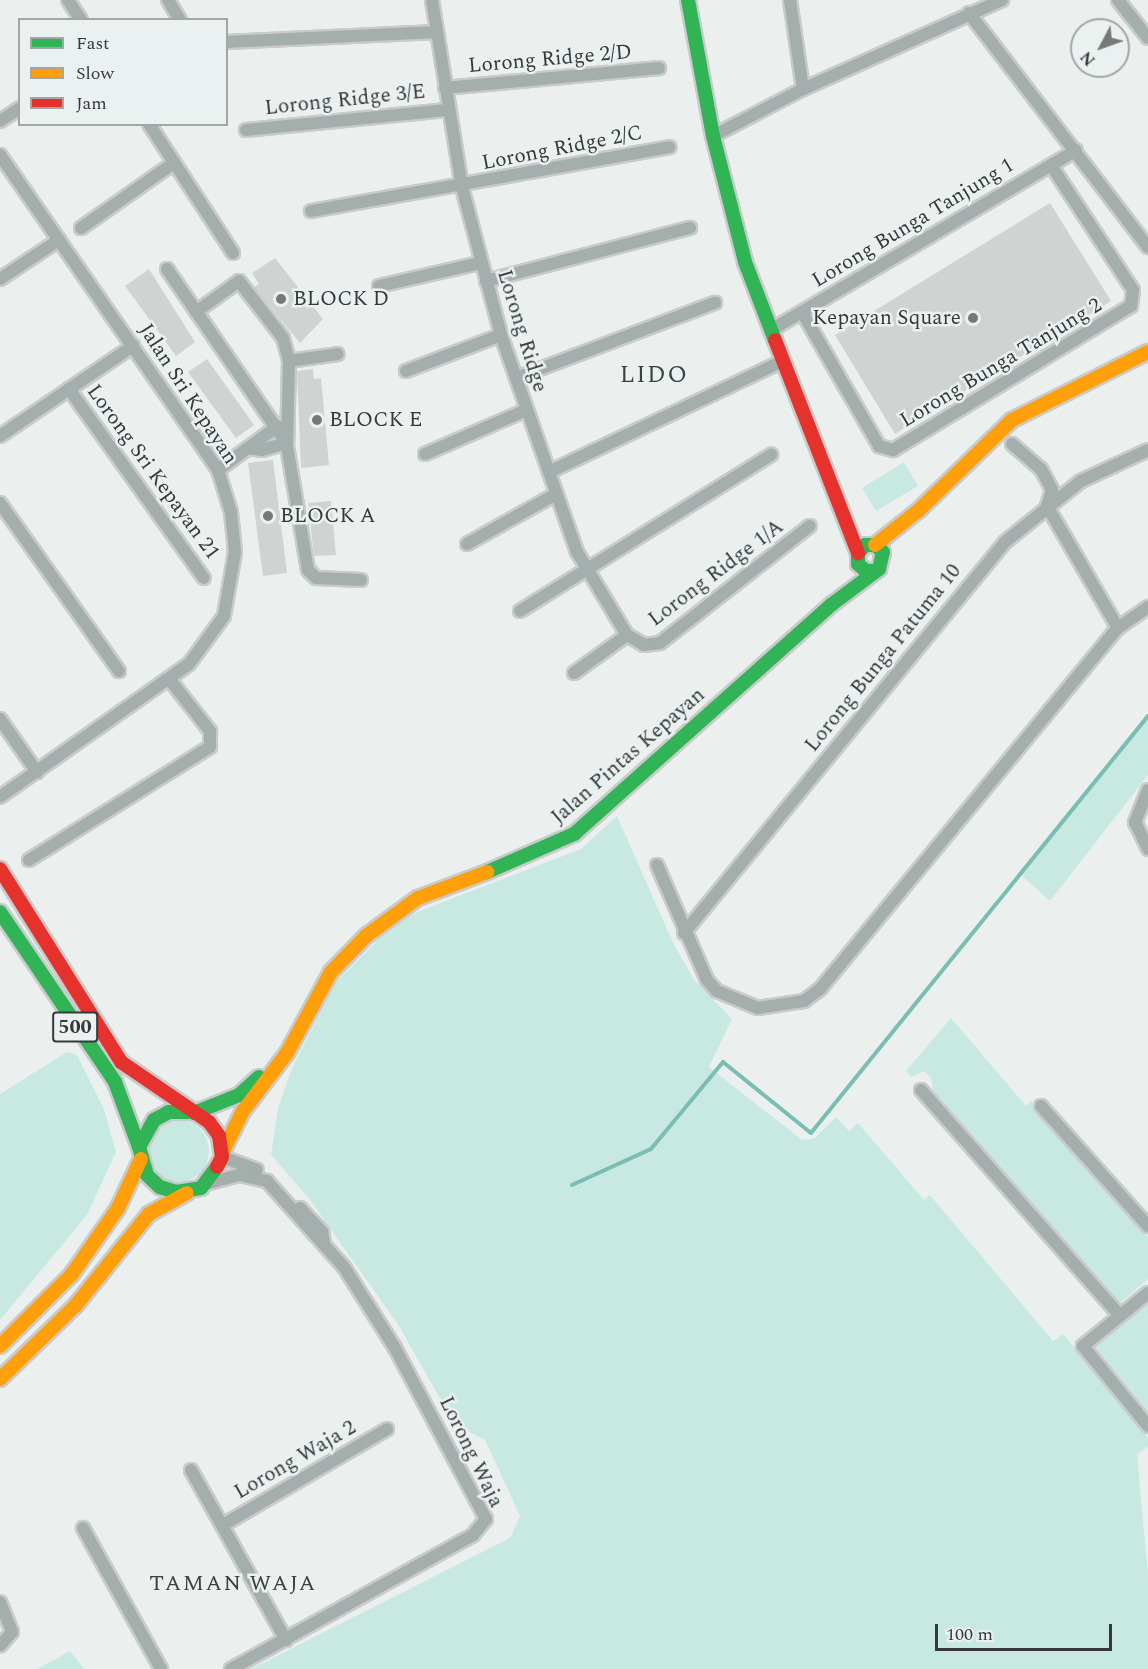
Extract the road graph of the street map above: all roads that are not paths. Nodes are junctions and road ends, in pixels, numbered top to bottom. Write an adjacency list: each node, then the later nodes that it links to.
1 (68, 0): 9 (street)
2 (168, 0): 10 (street)
3 (432, 0): 11 (street, Lorong Ridge)
4 (688, 0): 22 (street)
5 (790, 0): 16 (street)
6 (1002, 0): 8 (street)
7 (1118, 0): 12 (street)
8 (969, 13): 16 (street); 24 (street)
9 (80, 18)
10 (179, 18)
11 (437, 32): 13 (street); 15 (street, Lorong Ridge)
12 (1148, 38)
13 (228, 42)
14 (659, 68): 15 (street, Lorong Ridge 2/D)
15 (445, 88): 18 (street, Lorong Ridge)
16 (804, 89): 22 (street)
17 (18, 109): 19 (street)
18 (448, 110): 21 (street, Lorong Ridge 3/E); 28 (street, Lorong Ridge)
19 (0, 121)
20 (150, 126): 26 (street)
21 (246, 129)
22 (713, 136): 43 (street)
23 (669, 147): 28 (street, Lorong Ridge 2/C)
24 (1076, 150): 27 (street, Lorong Bunga Tanjung 1); 33 (street)
25 (0, 155): 32 (street, Jalan Sri Kepayan)
26 (174, 164): 30 (street); 34 (street)
27 (1051, 165): 42 (street, Lorong Bunga Tanjung 1); 42 (street, Lorong Bunga Tanjung 2)
28 (462, 187): 29 (street, Lorong Ridge 2/C); 35 (street, Lorong Ridge)
29 (312, 210)
30 (81, 228)
31 (690, 228): 38 (street)
32 (59, 240): 37 (street); 45 (street, Jalan Sri Kepayan)
33 (1148, 247)
34 (233, 253)
35 (480, 263): 38 (street, Lorong Ridge); 39 (street)
36 (167, 269): 41 (street)
37 (0, 279)
38 (486, 281): 44 (street, Lorong Ridge)
39 (379, 286)
40 (715, 303): 51 (street)
41 (196, 312): 49 (street); 54 (street)
42 (802, 312): 43 (street, Lorong Bunga Tanjung 1)
43 (771, 330): 48 (street)
44 (501, 335): 50 (street); 51 (street, Lorong Ridge)
45 (134, 346): 52 (street); 62 (street, Jalan Sri Kepayan)
46 (1148, 352): 67 (street)
47 (338, 354): 49 (street)
48 (783, 361): 63 (street); 68 (street)
49 (290, 362): 56 (street)
50 (406, 371)
51 (516, 378): 53 (street, Lorong Ridge)
52 (69, 389): 55 (street); 75 (street, Lorong Sri Kepayan 21)
53 (526, 410): 60 (street); 63 (street, Lorong Ridge)
54 (278, 426): 56 (street); 58 (street)
55 (0, 436)
56 (287, 444): 58 (street); 76 (street)
57 (1012, 444): 66 (street)
58 (248, 448): 62 (street)
59 (1148, 450): 66 (street, Lorong Bunga Patuma 10)
60 (425, 453)
61 (771, 455): 74 (street)
62 (218, 470): 85 (street, Jalan Sri Kepayan)
63 (549, 472): 64 (street, Lorong Ridge)
64 (556, 494): 70 (street); 74 (street, Lorong Ridge)
65 (0, 503): 83 (street)
66 (1047, 506): 80 (street); 95 (street, Lorong Bunga Patuma 10)
67 (919, 510): 71 (street); 73 (street, Jalan Pintas Kepayan)
68 (846, 517): 71 (street); 72 (street)
69 (810, 526): 82 (street, Lorong Ridge 1/A)
70 (467, 544)
71 (872, 544): 72 (street); 73 (street)
72 (857, 557): 73 (street); 77 (street, Jalan Pintas Kepayan)
73 (880, 567): 77 (street, Jalan Pintas Kepayan)
74 (584, 568): 79 (street); 81 (street, Lorong Ridge)
75 (204, 578)
76 (361, 580)
77 (831, 605): 96 (street, Jalan Pintas Kepayan)
78 (1148, 607): 80 (street)
79 (520, 611)
80 (1118, 628): 95 (street)
81 (627, 635): 82 (street, Lorong Ridge); 84 (street)
82 (644, 645)
83 (119, 671)
84 (574, 673)
85 (170, 680): 87 (street, Jalan Sri Kepayan); 91 (street)
86 (0, 719): 87 (street)
87 (37, 772): 89 (street, Jalan Sri Kepayan)
88 (1148, 790): 90 (street)
89 (0, 797)
90 (1148, 849)
91 (29, 860)
92 (657, 865): 95 (street)
93 (0, 869): 99 (street, 500)
94 (0, 912): 100 (street, 500)
95 (684, 933)
96 (287, 1053): 99 (street, Jalan Pintas Kepayan); 101 (street, Jalan Pintas Kepayan)
97 (921, 1090): 107 (street)
98 (1041, 1106): 104 (street)
99 (191, 1112): 100 (street); 101 (street, 500)
100 (140, 1153): 103 (street, 500); 108 (street)
101 (222, 1155): 102 (street); 105 (street, Lorong Waja)
102 (208, 1183): 103 (street); 105 (street, Lorong Waja)
103 (193, 1191): 109 (street)
104 (1148, 1226)
105 (324, 1243): 116 (street, Lorong Waja)
106 (1148, 1293): 107 (street)
107 (1120, 1316): 110 (street)
108 (0, 1346)
109 (0, 1378)
110 (1148, 1426)
111 (387, 1429): 113 (street, Lorong Waja 2)
112 (191, 1470): 113 (street)
113 (223, 1525): 116 (street)
114 (83, 1528): 118 (street)
115 (0, 1602): 117 (street)
116 (286, 1640): 119 (street, Lorong Waja)
117 (0, 1646)
118 (161, 1669)
119 (231, 1669)

